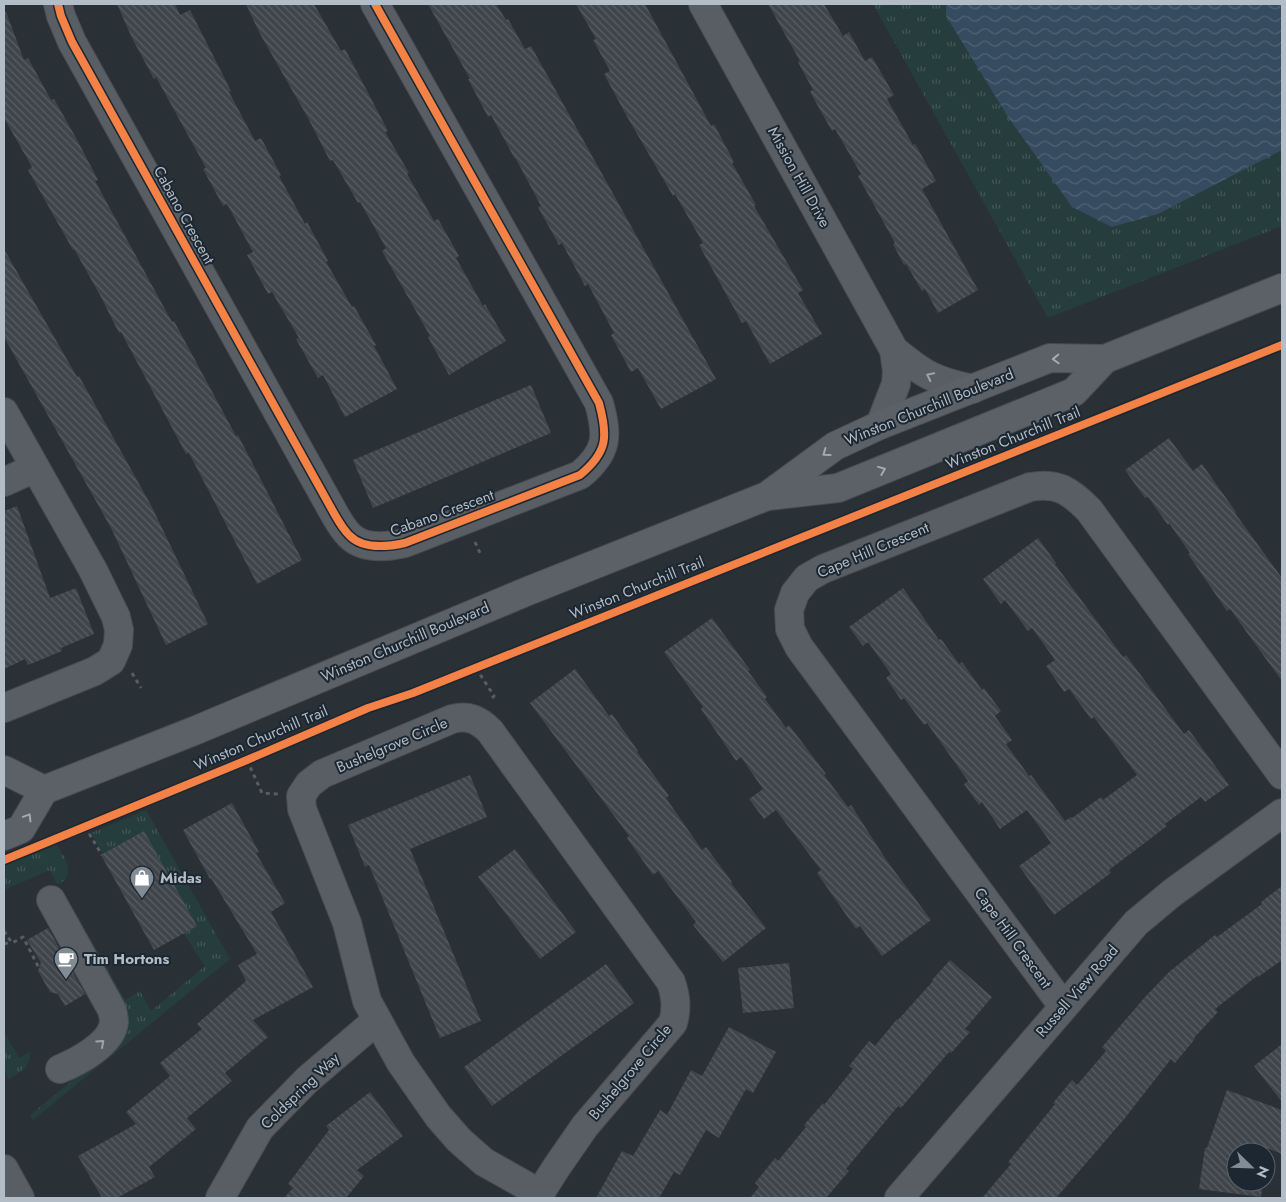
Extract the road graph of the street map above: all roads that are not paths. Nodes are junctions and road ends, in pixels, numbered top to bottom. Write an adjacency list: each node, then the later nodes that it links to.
1 (58, 4): 2 (street, Cabano Crescent)
2 (375, 4)
3 (703, 4): 5 (street, Mission Hill Drive)
4 (1282, 288): 6 (main road, Winston Churchill Boulevard)
5 (894, 350): 7 (street, Mission Hill Drive, one-way to 5); 9 (street, Mission Hill Drive)
6 (1105, 359): 7 (main road, Winston Churchill Boulevard, one-way to 7); 12 (main road, Winston Churchill Boulevard, one-way to 6)
7 (973, 389): 9 (main road, Winston Churchill Boulevard)
8 (4, 412): 10 (street)
9 (880, 426): 12 (main road, Winston Churchill Boulevard, one-way to 12)
10 (35, 468): 11 (street); 13 (street)
11 (4, 482)
12 (767, 496): 16 (main road, Winston Churchill Boulevard)
13 (4, 708)
14 (4, 770): 16 (main road)
15 (1282, 775): 20 (street, Cape Hill Crescent)
16 (44, 790): 18 (main road, one-way to 16)
17 (1282, 813): 20 (street, Russell View Road)
18 (4, 836)
19 (51, 900): 22 (street, one-way to 19)
20 (1063, 1006): 27 (street, Russell View Road)
21 (377, 1020): 24 (street, Bushelgrove Circle); 24 (street, Bushelgrove Circle); 26 (street, Coldspring Way)
22 (60, 1069)
23 (4, 1169): 25 (street)
24 (538, 1196)
25 (20, 1198)
26 (220, 1198)
27 (898, 1198)

